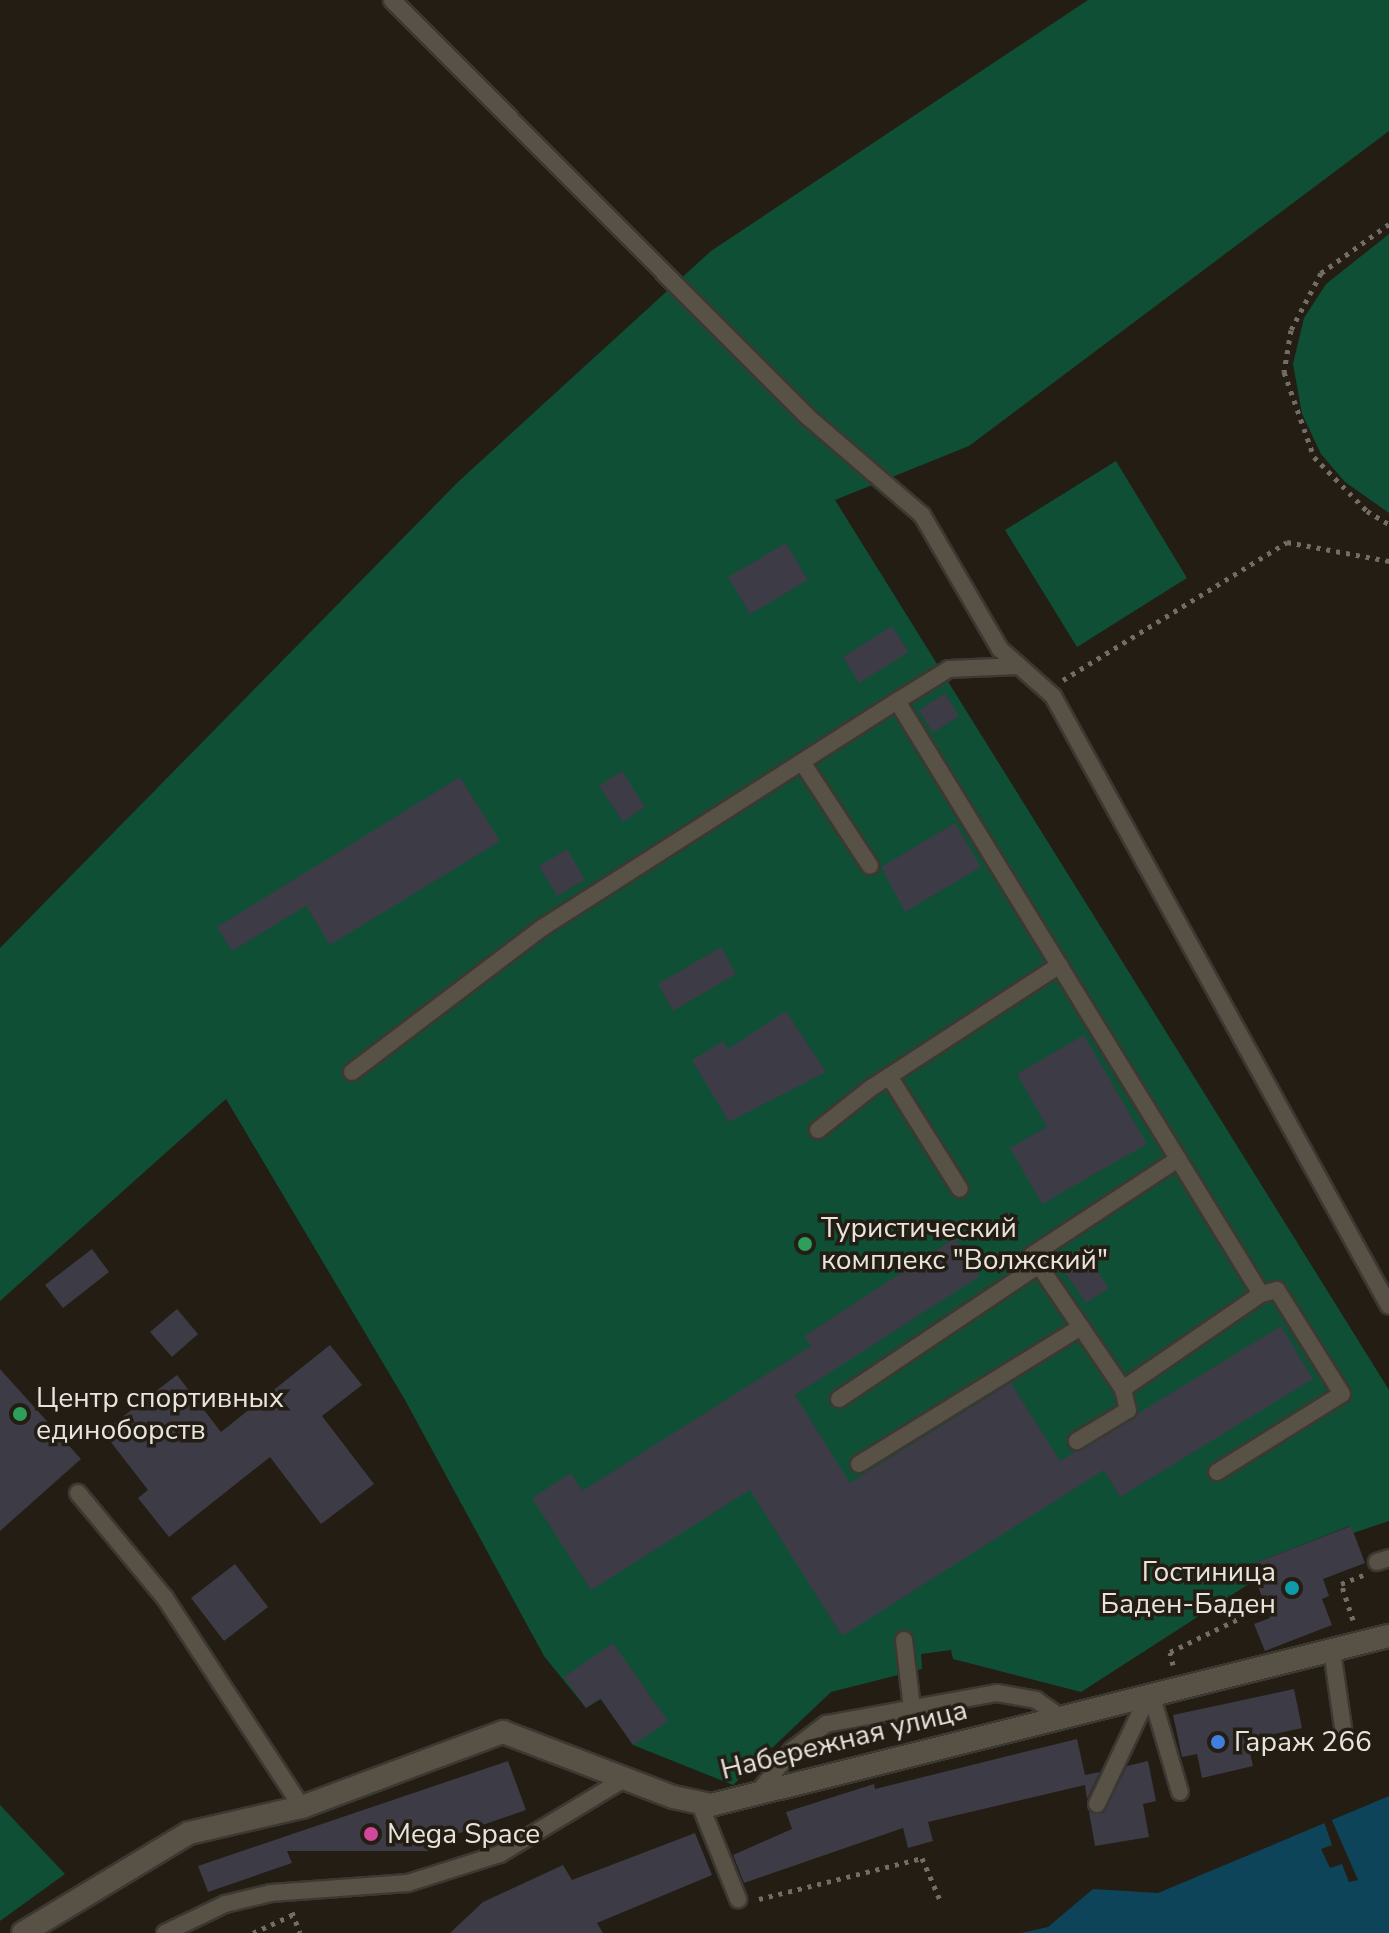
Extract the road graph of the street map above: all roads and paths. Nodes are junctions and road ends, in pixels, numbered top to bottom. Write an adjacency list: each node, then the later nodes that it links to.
1 (392, 0): 5 (lane)
2 (1389, 224): 3 (path)
3 (1389, 524)
4 (1389, 561): 6 (path)
5 (1019, 666): 6 (lane); 7 (lane)
6 (1047, 691): 18 (lane)
7 (897, 701): 8 (lane); 10 (lane)
8 (802, 762): 9 (lane); 11 (lane)
9 (870, 866)
10 (1060, 965): 12 (lane); 14 (lane)
11 (352, 1072)
12 (889, 1076): 13 (lane); 15 (lane)
13 (818, 1130)
14 (1178, 1159): 16 (lane); 17 (lane)
15 (960, 1189)
16 (1039, 1265): 19 (lane); 21 (lane)
17 (1261, 1294): 20 (lane); 24 (lane)
18 (1389, 1306)
19 (1081, 1327): 20 (lane); 23 (lane)
20 (1123, 1389): 22 (lane)
21 (839, 1399)
22 (1077, 1441)
23 (859, 1464)
24 (1217, 1472)
25 (78, 1493): 42 (lane)
26 (1383, 1560): 30 (path)
27 (1265, 1606): 32 (path)
28 (1389, 1636): 30 (street, Набережная улица)
29 (904, 1640): 34 (lane)
30 (1361, 1643): 31 (street, Набережная улица)
31 (1332, 1651): 32 (street, Набережная улица); 36 (lane)
32 (1178, 1691): 33 (street, Набережная улица)
33 (1150, 1698): 35 (street, Набережная улица); 38 (lane); 41 (lane)
34 (912, 1708): 35 (lane); 39 (lane)
35 (1063, 1719): 39 (street, Набережная улица)
36 (1343, 1727)
37 (626, 1778): 40 (street, Набережная улица); 42 (street, Набережная улица); 47 (lane)
38 (1180, 1792)
39 (755, 1797): 40 (street, Набережная улица)
40 (699, 1802): 43 (lane)
41 (1097, 1804)
42 (302, 1807): 46 (street, Набережная улица)
43 (738, 1899): 44 (path)
44 (940, 1900)
45 (293, 1914): 48 (path)
46 (23, 1933)
47 (165, 1933)
48 (253, 1933)

